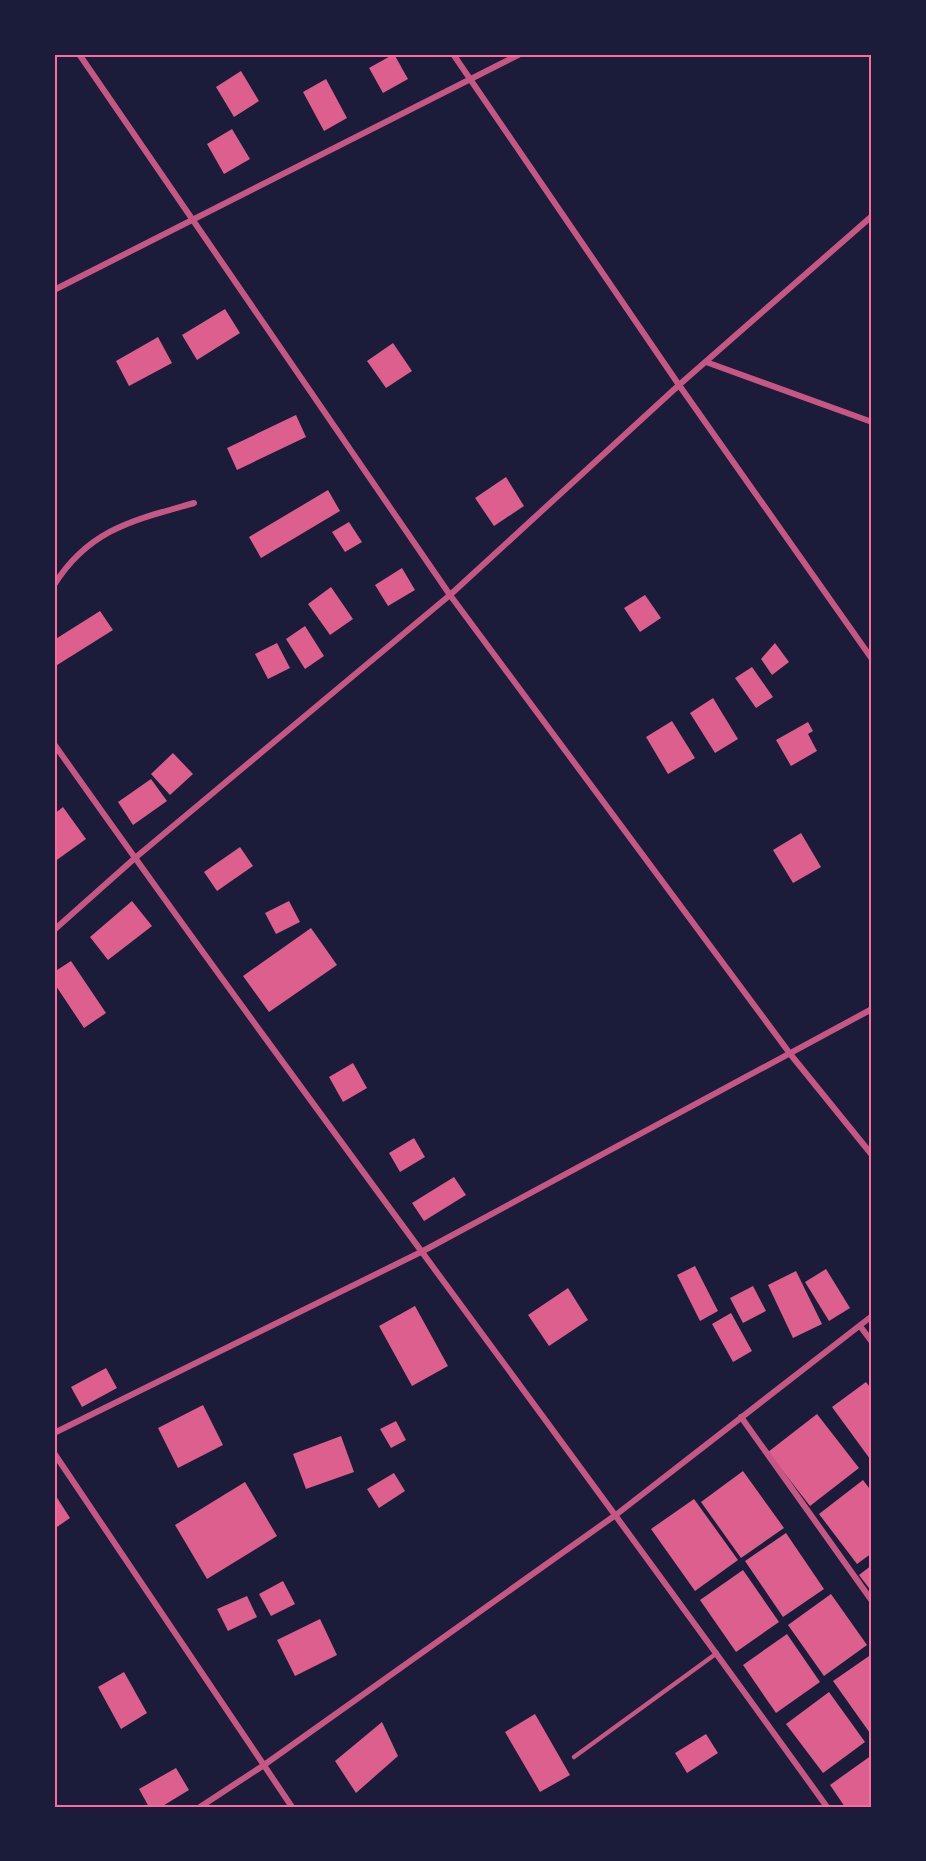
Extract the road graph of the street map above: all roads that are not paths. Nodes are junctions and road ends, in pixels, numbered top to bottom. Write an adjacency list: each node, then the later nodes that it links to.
1 (79, 54): 6 (street)
2 (453, 54): 4 (street)
3 (519, 54): 4 (street)
4 (471, 80): 6 (street); 9 (street)
5 (872, 216): 8 (street)
6 (192, 218): 7 (street); 13 (street)
7 (54, 290)
8 (706, 362): 9 (street); 10 (street)
9 (679, 385): 13 (street); 14 (street)
10 (872, 422)
11 (194, 503): 12 (street)
12 (54, 585)
13 (450, 595): 16 (street); 19 (street)
14 (872, 658)
15 (54, 744): 16 (street)
16 (135, 858): 17 (street); 21 (street)
17 (54, 930)
18 (872, 1009): 19 (street)
19 (791, 1054): 20 (street); 21 (street)
20 (872, 1155)
21 (423, 1251): 26 (street); 28 (street)
22 (872, 1316): 23 (street)
23 (860, 1326): 24 (street); 25 (street)
24 (872, 1342)
25 (741, 1417): 28 (street); 29 (street)
26 (54, 1432)
27 (54, 1453): 32 (street)
28 (617, 1514): 30 (street); 32 (street)
29 (872, 1601)
30 (717, 1653): 31 (lane); 35 (street)
31 (574, 1757)
32 (264, 1765): 33 (street); 34 (street)
33 (200, 1807)
34 (292, 1807)
35 (827, 1807)

